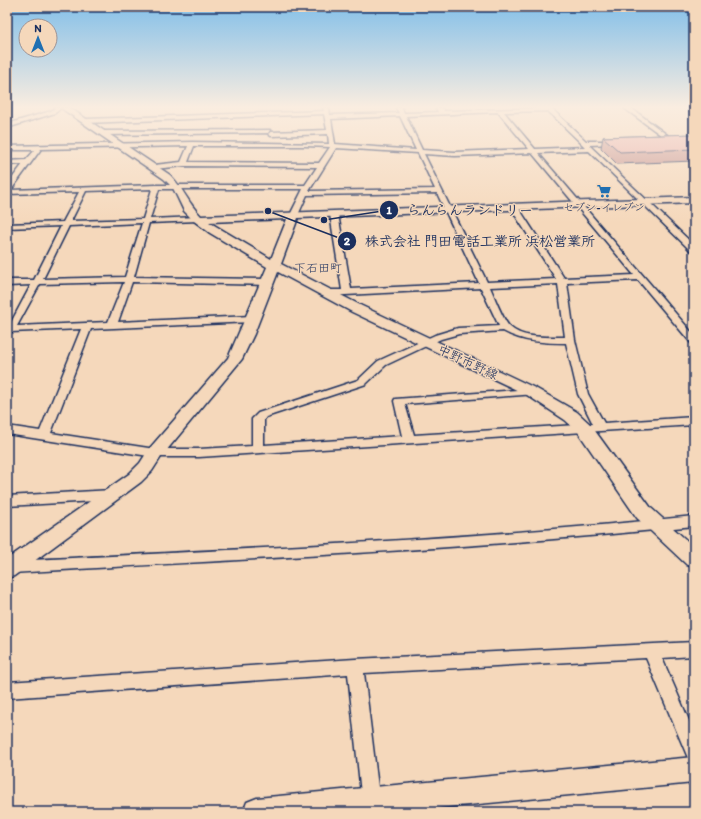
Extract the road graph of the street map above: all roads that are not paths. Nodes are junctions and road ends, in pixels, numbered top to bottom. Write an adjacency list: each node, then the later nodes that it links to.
1 (113, 146): 10 (street)
2 (122, 146): 18 (main road)
3 (191, 146): 16 (street)
4 (332, 146): 17 (street)
5 (350, 146): 12 (street)
6 (416, 146): 12 (street)
7 (529, 146): 13 (street)
8 (587, 146): 11 (street)
9 (7, 148): 10 (street)
10 (38, 148): 15 (street)
11 (590, 149): 13 (street); 27 (street)
12 (418, 151): 13 (street); 25 (street)
13 (533, 151): 28 (street)
14 (7, 162): 15 (street)
15 (29, 162): 19 (street)
16 (184, 164): 17 (street); 18 (street)
17 (320, 165): 23 (street)
18 (154, 167): 20 (main road)
19 (10, 182): 24 (street)
20 (177, 187): 21 (street); 23 (street); 33 (main road, 中野市野線)
21 (156, 188): 22 (street); 34 (street)
22 (83, 190): 24 (street); 35 (street)
23 (306, 190): 25 (street); 32 (street)
24 (7, 191)
25 (438, 191): 30 (street)
26 (694, 200): 27 (main road)
27 (645, 202): 28 (main road); 37 (street)
28 (579, 204): 29 (main road); 39 (street)
29 (514, 207): 30 (main road); 41 (street)
30 (446, 209): 31 (main road); 45 (street)
31 (334, 214): 32 (main road); 46 (street)
32 (294, 215): 33 (main road); 38 (main road)
33 (198, 219): 34 (street); 38 (main road, 中野市野線)
34 (147, 221): 35 (street); 40 (street)
35 (65, 224): 36 (street); 42 (street)
36 (7, 226)
37 (694, 249)
38 (272, 266): 43 (main road); 47 (main road, 中野市野線)
39 (640, 277): 41 (street); 54 (street)
40 (129, 279): 42 (street); 43 (street); 49 (street)
41 (562, 281): 45 (street); 53 (street)
42 (38, 282): 44 (street); 52 (street)
43 (267, 282): 48 (main road)
44 (7, 283)
45 (485, 286): 46 (street); 51 (street)
46 (347, 292): 47 (street)
47 (326, 293): 55 (main road, 中野市野線)
48 (252, 319): 49 (street); 64 (main road)
49 (112, 324): 50 (street)
50 (87, 326): 52 (street); 61 (street)
51 (505, 328): 53 (street); 55 (street)
52 (9, 333)
53 (570, 340): 58 (street)
54 (694, 341)
55 (427, 342): 56 (main road, 中野市野線); 63 (street)
56 (532, 392): 59 (main road, 中野市野線); 62 (street)
57 (694, 421): 58 (street)
58 (600, 427): 59 (street)
59 (584, 428): 62 (street); 68 (main road, 中野市野線)
60 (7, 430): 61 (street)
61 (44, 435): 64 (street)
62 (409, 440): 63 (street)
63 (258, 450): 64 (street)
64 (155, 453): 65 (main road)
65 (112, 495): 66 (street); 70 (main road)
66 (7, 501)
67 (694, 521): 68 (street)
68 (655, 525): 69 (main road, 中野市野線); 70 (street)
69 (694, 559)
70 (8, 569)
71 (694, 649): 72 (street)
72 (651, 652): 73 (street); 75 (street)
73 (355, 666): 74 (street); 77 (street)
74 (7, 690)
75 (694, 752)
76 (694, 770): 77 (main road)
77 (372, 806): 78 (main road)
78 (257, 812)

